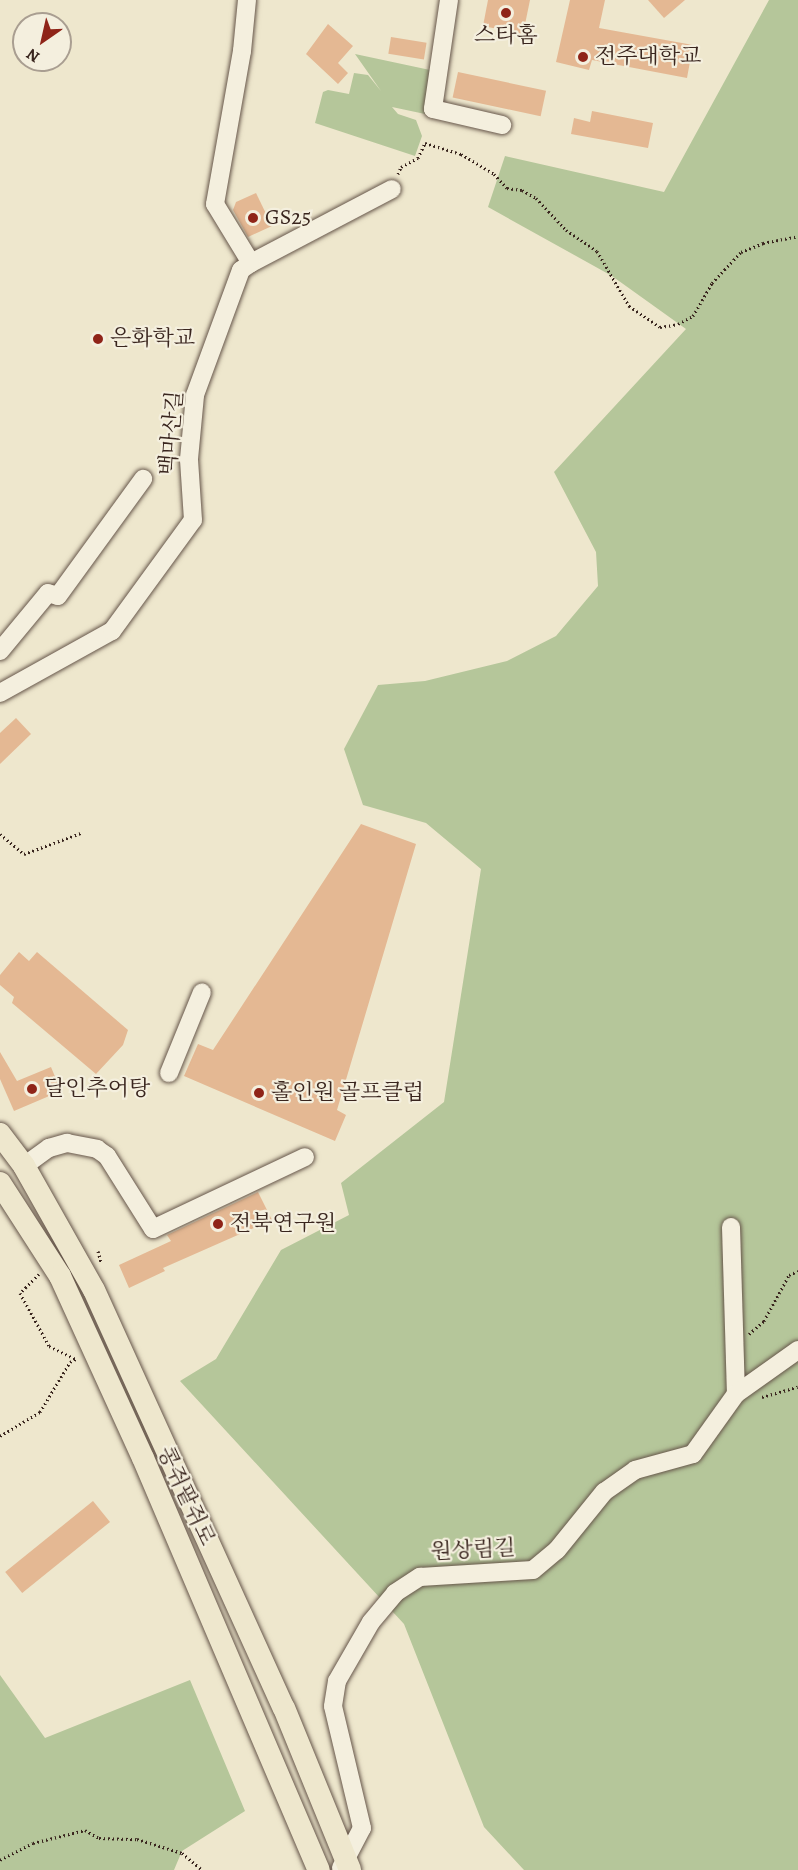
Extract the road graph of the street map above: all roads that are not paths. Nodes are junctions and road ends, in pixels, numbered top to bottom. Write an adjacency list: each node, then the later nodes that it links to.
1 (247, 0): 5 (street)
2 (449, 0): 3 (street)
3 (502, 125)
4 (392, 189): 5 (street)
5 (251, 263): 8 (street, 백마산길)
6 (143, 479): 7 (street)
7 (0, 651)
8 (0, 693)
9 (202, 992): 10 (street)
10 (169, 1073)
11 (0, 1134): 13 (main road, 콩쥐팥쥐로)
12 (305, 1157): 13 (street)
13 (24, 1166): 18 (main road, 콩쥐팥쥐로)
14 (0, 1183): 19 (main road, 콩쥐팥쥐로)
15 (731, 1227): 17 (street)
16 (798, 1350): 17 (street, 원상림길)
17 (744, 1399): 18 (street, 원상림길)
18 (345, 1867)
19 (320, 1870)

